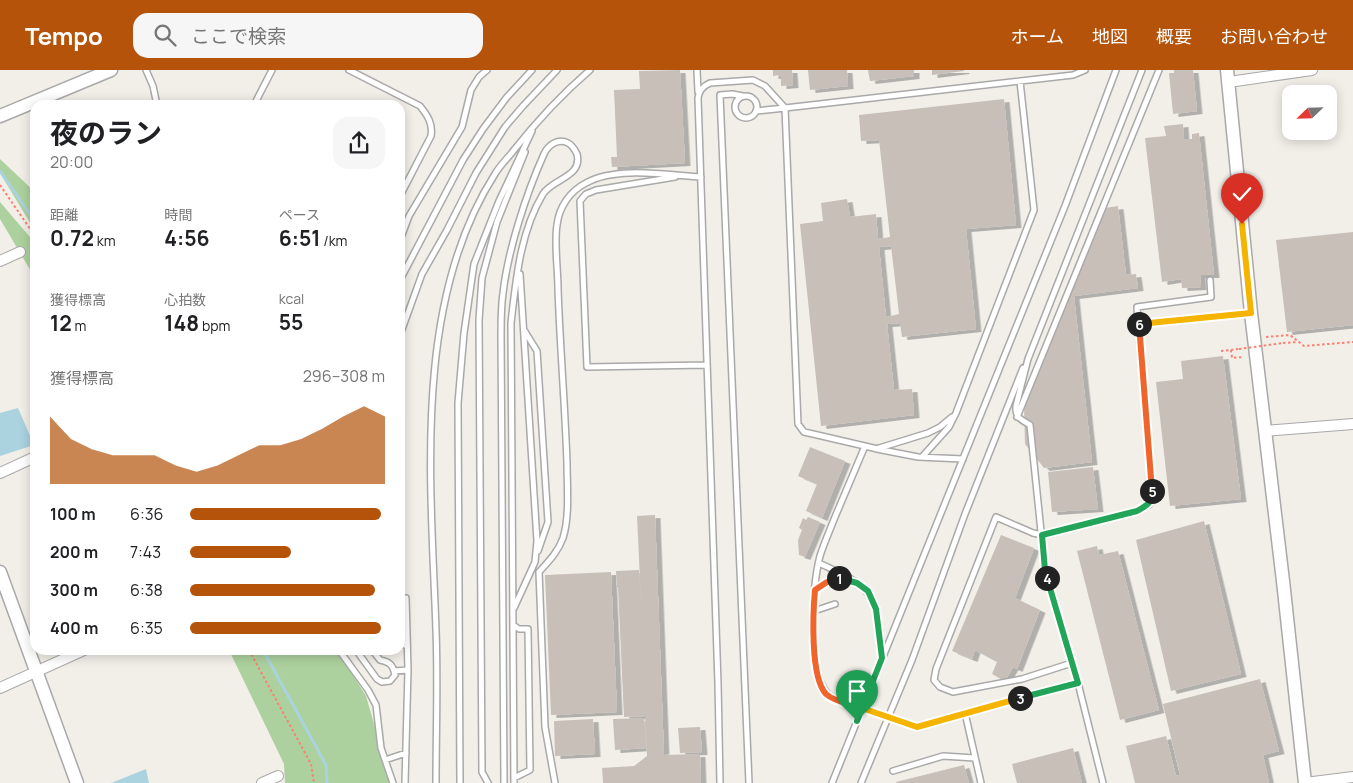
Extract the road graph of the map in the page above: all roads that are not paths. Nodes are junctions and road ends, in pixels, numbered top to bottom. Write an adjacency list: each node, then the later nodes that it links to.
1 (111, 70): 19 (street)
2 (146, 70): 20 (lane)
3 (272, 70): 21 (lane)
4 (349, 70): 29 (lane)
5 (487, 70): 30 (lane)
6 (532, 70): 34 (lane)
7 (557, 70): 37 (lane)
8 (590, 70): 26 (lane)
9 (697, 70): 18 (lane)
10 (1085, 70): 16 (lane)
11 (1116, 70): 50 (lane)
12 (1142, 70): 40 (lane)
13 (1159, 70): 43 (lane)
14 (1312, 70): 15 (street)
15 (1228, 76): 36 (street)
16 (1020, 81): 23 (lane); 42 (lane)
17 (743, 96): 24 (lane); 24 (lane); 93 (lane)
18 (698, 98): 23 (lane); 28 (lane)
19 (39, 100)
20 (156, 100)
21 (257, 100)
22 (30, 104): 25 (street)
23 (785, 108): 24 (lane); 46 (lane)
24 (756, 110)
25 (0, 116)
26 (536, 122): 87 (lane); 88 (lane); 89 (lane)
27 (684, 176): 28 (lane); 41 (lane); 91 (lane)
28 (701, 176): 41 (lane)
29 (405, 186)
30 (405, 227)
31 (20, 252): 32 (street)
32 (0, 261)
33 (519, 264): 39 (lane); 60 (lane); 90 (lane)
34 (405, 270)
35 (1210, 280): 38 (lane)
36 (1251, 313): 38 (lane); 45 (street)
37 (405, 321)
38 (1138, 324): 52 (lane)
39 (524, 330): 53 (lane); 53 (lane)
40 (1028, 359): 43 (lane); 95 (lane)
41 (706, 365): 92 (lane)
42 (956, 413): 47 (lane); 48 (lane)
43 (1017, 417): 52 (lane)
44 (1353, 424): 45 (street)
45 (1264, 431): 98 (street)
46 (865, 446): 47 (lane); 54 (lane)
47 (875, 449): 48 (lane)
48 (922, 457): 50 (lane)
49 (30, 459): 51 (street)
50 (963, 459): 68 (lane)
51 (0, 473)
52 (1042, 535): 69 (lane); 69 (lane)
53 (535, 562): 60 (lane)
54 (819, 563): 56 (lane); 57 (lane)
55 (0, 572): 72 (street)
56 (857, 583): 57 (lane); 68 (lane)
57 (815, 590): 61 (lane)
58 (405, 598): 63 (lane)
59 (835, 604): 61 (lane)
60 (513, 611): 62 (lane)
61 (814, 611): 75 (lane, bridge)
62 (513, 625): 82 (lane); 82 (lane)
63 (407, 646): 70 (lane)
64 (73, 655): 72 (street)
65 (343, 655): 78 (lane)
66 (360, 655): 71 (lane)
67 (376, 655): 71 (lane)
68 (882, 658): 94 (lane)
69 (1072, 663): 73 (lane)
70 (408, 670): 71 (lane); 76 (lane)
71 (394, 671)
72 (36, 672): 74 (street); 83 (street)
73 (1078, 683): 75 (lane); 97 (lane)
74 (0, 688)
75 (965, 713): 77 (lane)
76 (406, 753): 78 (lane); 86 (lane)
77 (976, 758): 79 (lane); 96 (lane)
78 (385, 760): 85 (lane)
79 (892, 771)
80 (278, 776): 84 (street)
81 (1353, 777): 98 (street)
82 (514, 781)
83 (77, 783)
84 (262, 783)
85 (393, 783)
86 (405, 783)
87 (436, 783)
88 (460, 783)
89 (488, 783)
90 (504, 783)
91 (555, 783)
92 (720, 783)
93 (749, 783)
94 (832, 783)
95 (861, 783)
96 (981, 783)
97 (1103, 783)
98 (1305, 783)

